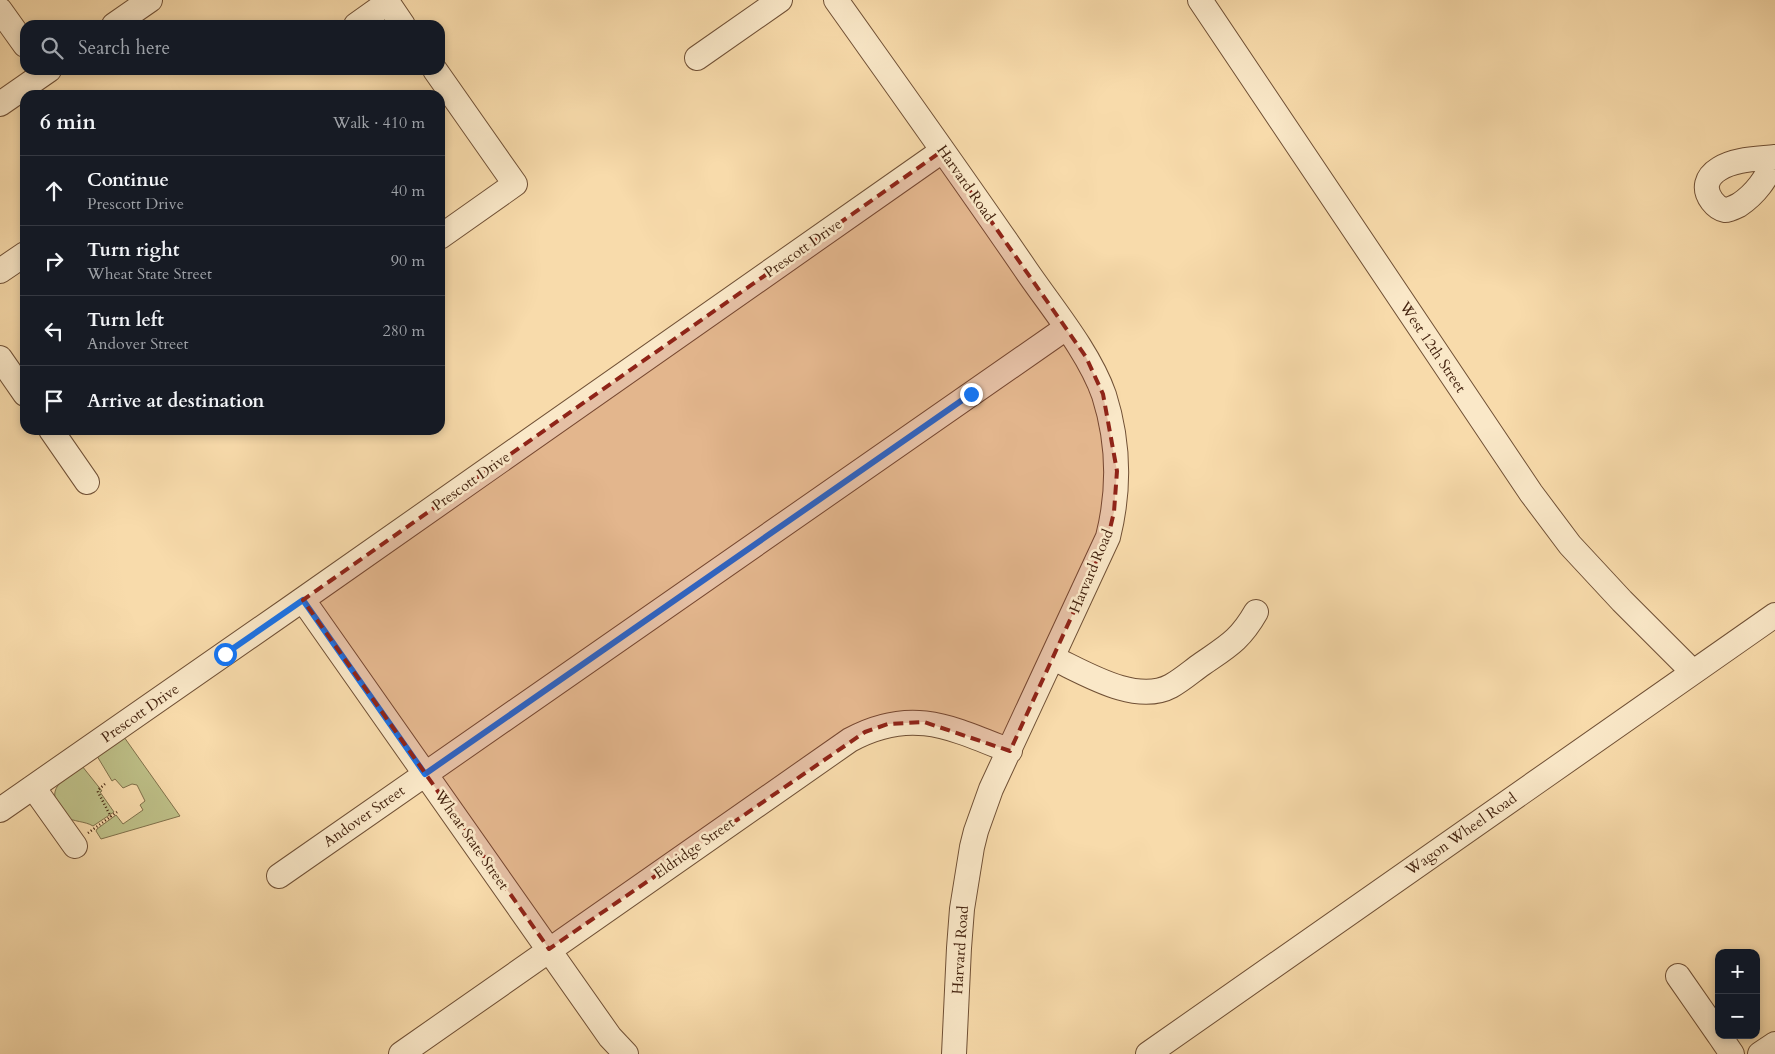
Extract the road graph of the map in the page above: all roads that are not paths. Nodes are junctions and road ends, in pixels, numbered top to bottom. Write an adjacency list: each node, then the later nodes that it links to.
1 (150, 0): 7 (street)
2 (780, 0): 11 (street)
3 (836, 0): 15 (street, Harvard Road)
4 (1200, 0): 28 (street, West 12th Street)
5 (386, 1): 8 (street); 9 (street)
6 (0, 10): 10 (street)
7 (121, 20)
8 (362, 20)
9 (399, 20)
10 (20, 38)
11 (697, 58)
12 (40, 75): 14 (street)
13 (439, 75): 16 (street)
14 (0, 104)
15 (942, 151): 19 (street, Harvard Road); 24 (street, Prescott Drive)
16 (445, 233)
17 (20, 257): 18 (street)
18 (0, 271)
19 (1066, 328): 27 (street, Harvard Road); 30 (street, Andover Street)
20 (0, 358): 21 (street)
21 (20, 387)
22 (54, 435): 23 (street)
23 (87, 482)
24 (303, 600): 30 (street, Wheat State Street); 31 (street, Prescott Drive)
25 (1256, 612): 27 (street)
26 (1775, 615): 28 (street, Wagon Wheel Road)
27 (1053, 658): 29 (street, Harvard Road)
28 (1693, 672): 43 (street, Wagon Wheel Road)
29 (1010, 751): 35 (street, Eldridge Street); 42 (street, Harvard Road)
30 (425, 774): 34 (street, Andover Street); 35 (street, Wheat State Street)
31 (33, 787): 32 (street, Prescott Drive); 33 (street)
32 (0, 810)
33 (74, 846)
34 (279, 876)
35 (549, 949): 40 (street, Eldridge Street); 41 (street, Wheat State Street)
36 (1678, 976): 37 (street)
37 (1715, 1029)
38 (1722, 1039): 44 (street)
39 (1775, 1044): 45 (street)
40 (401, 1054)
41 (626, 1054)
42 (954, 1054)
43 (1148, 1054)
44 (1732, 1054)
45 (1760, 1054)

